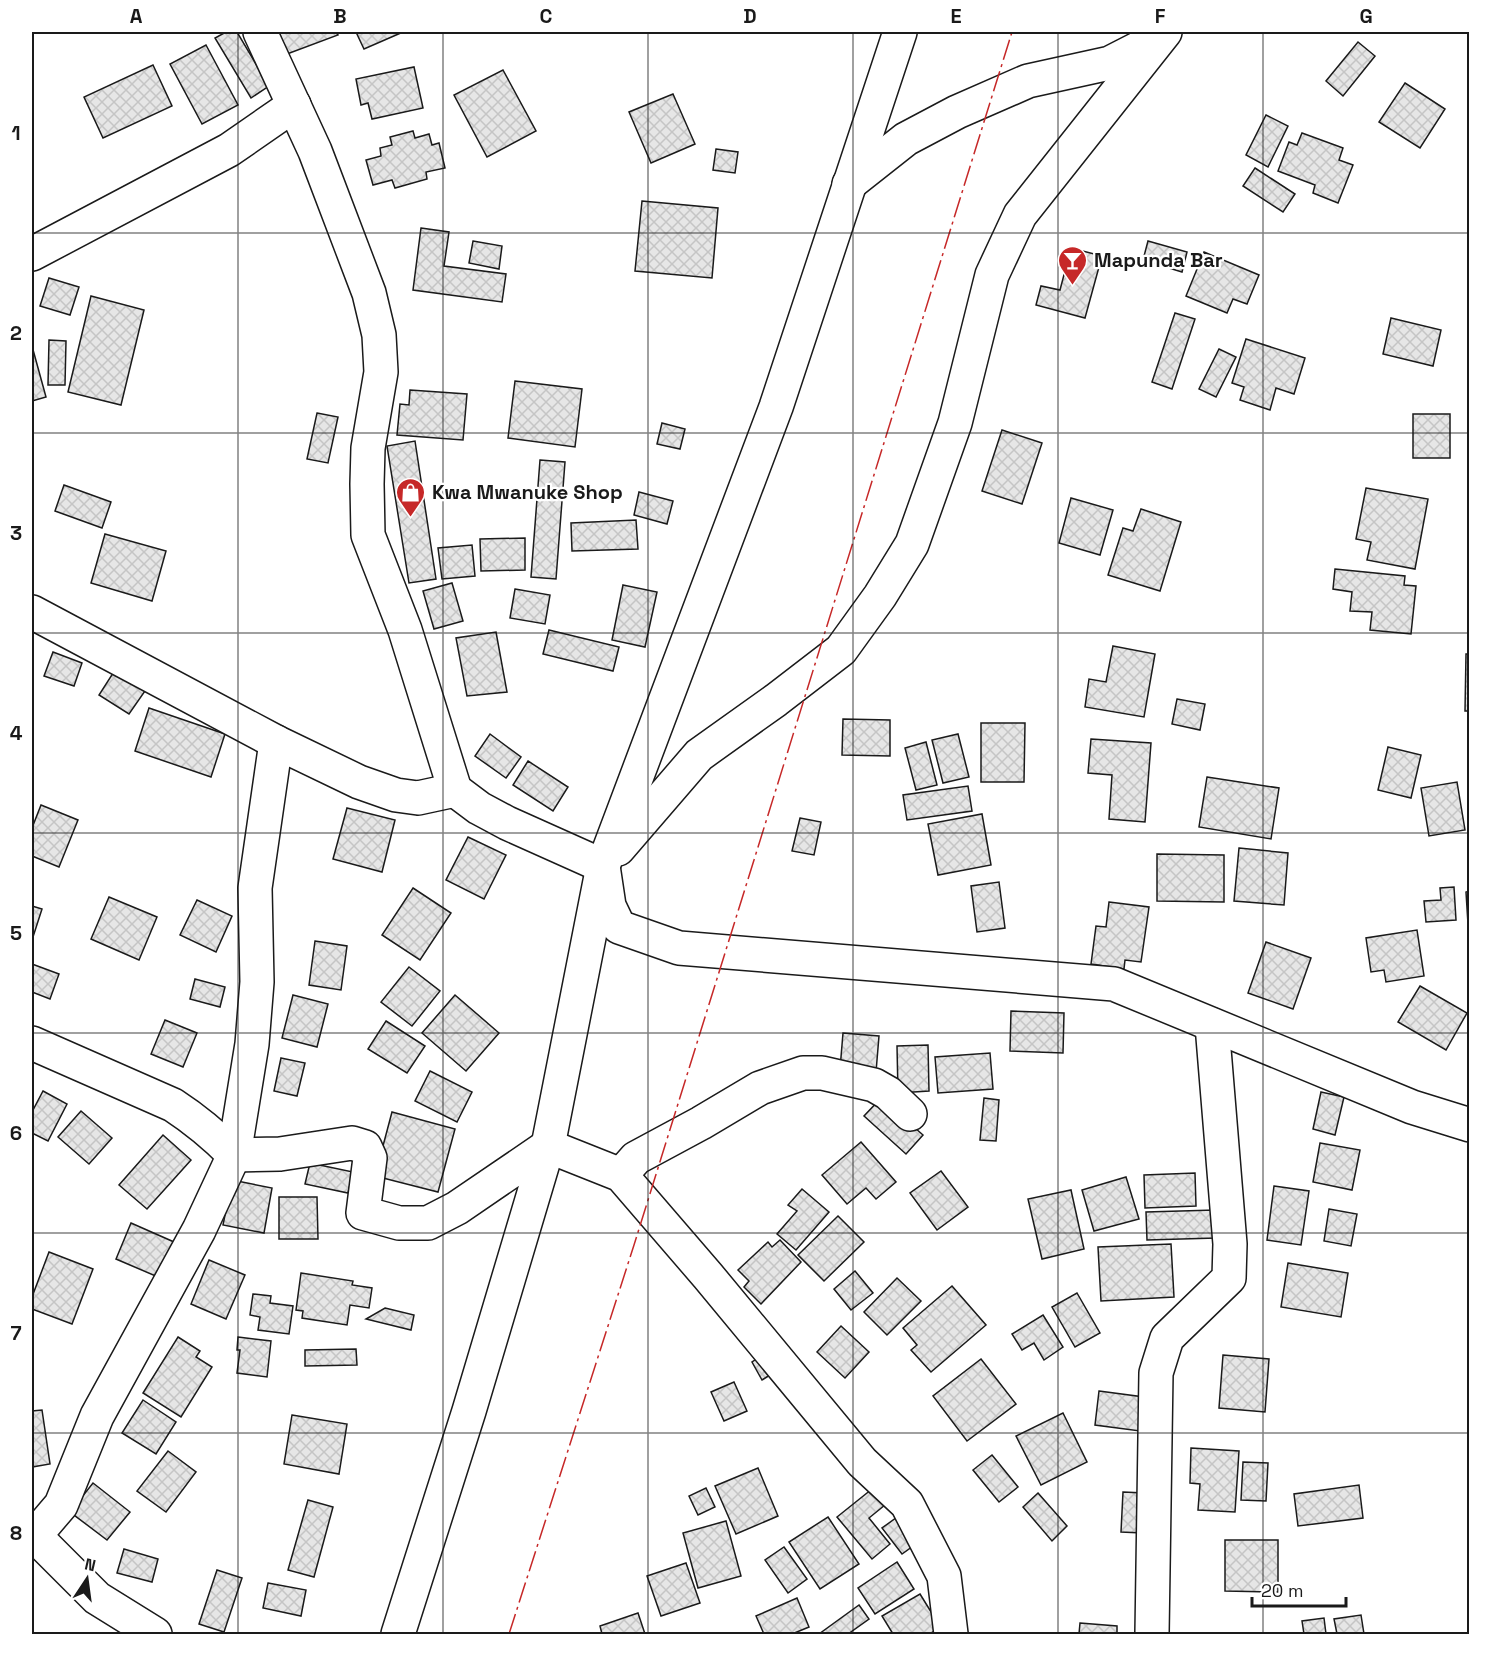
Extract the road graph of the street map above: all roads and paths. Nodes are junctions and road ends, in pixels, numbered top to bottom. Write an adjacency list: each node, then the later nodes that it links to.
1 (260, 32): 4 (street)
2 (900, 32): 5 (street)
3 (1163, 34): 5 (street); 10 (street)
4 (294, 105): 6 (street); 9 (street)
5 (849, 184): 10 (street)
6 (32, 254)
7 (32, 612): 8 (street)
8 (276, 742): 9 (street); 16 (street)
9 (455, 790): 10 (street)
10 (603, 866): 11 (street); 15 (street)
11 (1212, 1025): 14 (street); 22 (street)
12 (32, 1043): 16 (street)
13 (910, 1114): 17 (street)
14 (1470, 1125)
15 (548, 1146): 16 (street); 17 (street); 20 (street)
16 (234, 1155): 18 (street)
17 (621, 1175): 21 (street)
18 (33, 1538): 19 (street)
19 (155, 1635)
20 (398, 1635)
21 (951, 1635)
22 (1152, 1635)

